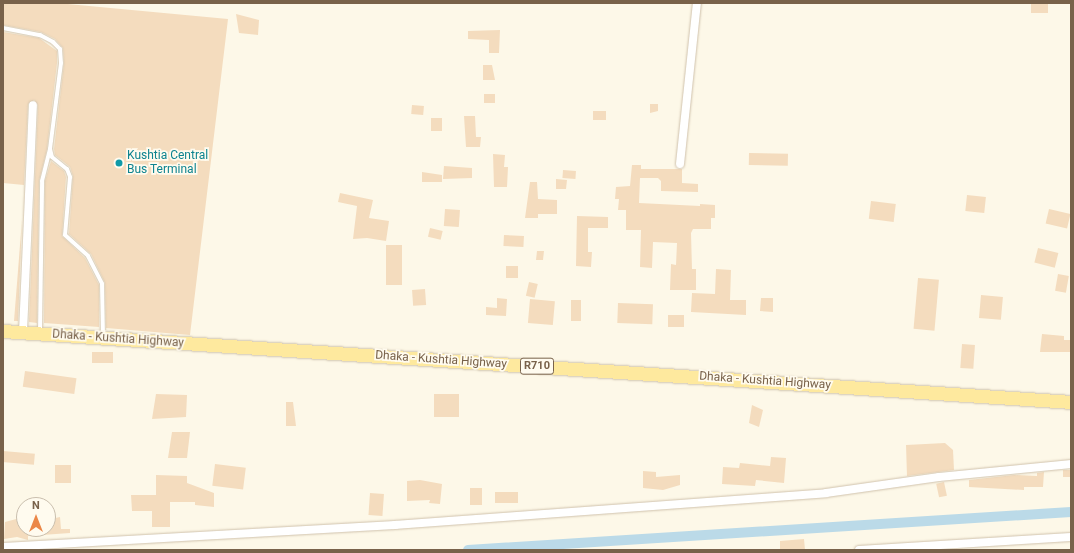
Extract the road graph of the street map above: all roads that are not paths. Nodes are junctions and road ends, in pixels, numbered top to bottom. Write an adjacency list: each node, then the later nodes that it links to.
1 (697, 3): 5 (street)
2 (3, 28): 4 (lane)
3 (33, 105): 7 (street)
4 (50, 149): 8 (lane); 9 (lane)
5 (680, 164)
6 (3, 331): 7 (main road, Dhaka - Kushtia Highway / R710)
7 (23, 332): 8 (main road, Dhaka - Kushtia Highway / R710)
8 (40, 334): 9 (main road, Dhaka - Kushtia Highway / R710)
9 (103, 338): 10 (main road, Dhaka - Kushtia Highway / R710)
10 (1071, 402)
11 (1071, 464): 13 (street)
12 (1071, 537): 14 (street)
13 (3, 548)
14 (859, 550)

